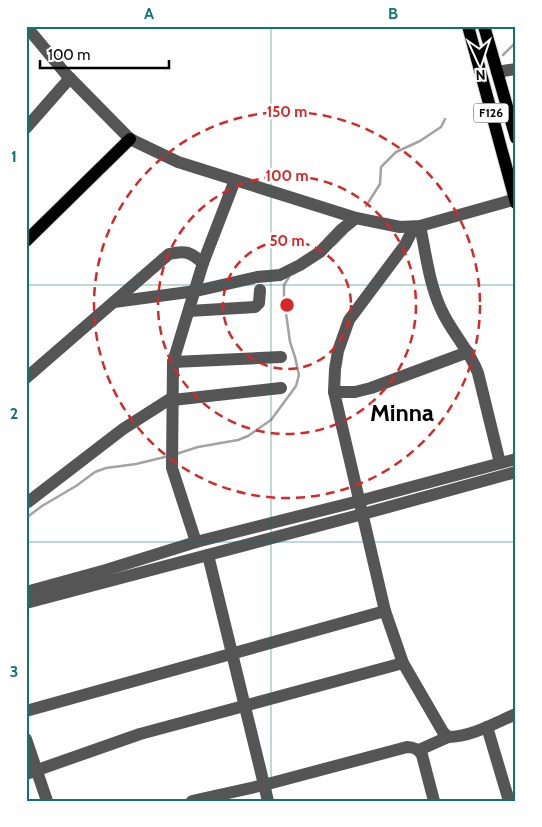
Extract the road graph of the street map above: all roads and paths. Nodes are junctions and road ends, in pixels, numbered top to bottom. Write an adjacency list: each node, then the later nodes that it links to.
1 (26, 26): 6 (street)
2 (468, 26): 11 (main road, F126)
3 (484, 26): 5 (main road, F126)
4 (516, 69): 5 (street)
5 (496, 72): 8 (main road, F126)
6 (70, 78): 7 (street); 9 (street)
7 (26, 128)
8 (516, 138)
9 (130, 139): 10 (street); 14 (main road)
10 (235, 180): 12 (street); 15 (street)
11 (515, 201): 13 (street)
12 (356, 218): 13 (street); 17 (street)
13 (417, 227): 20 (street); 25 (street)
14 (26, 242)
15 (203, 263): 17 (street); 18 (street)
16 (260, 290): 19 (street)
17 (196, 291): 18 (street); 19 (street)
18 (114, 302): 23 (street)
19 (189, 311): 22 (street)
20 (468, 352): 25 (street); 28 (street)
21 (281, 357): 22 (street)
22 (173, 362): 26 (street)
23 (26, 378)
24 (281, 388): 26 (street)
25 (334, 392): 30 (street)
26 (173, 399): 31 (street); 33 (street)
27 (516, 460): 28 (street)
28 (500, 463): 30 (street)
29 (516, 472): 32 (street)
30 (359, 501): 32 (street); 33 (street)
31 (28, 502)
32 (363, 514): 34 (street); 37 (street)
33 (196, 542): 35 (street)
34 (208, 555): 36 (street); 38 (street)
35 (26, 592)
36 (26, 603)
37 (386, 611): 38 (street); 39 (street)
38 (232, 655): 40 (street); 41 (street)
39 (403, 663): 40 (street); 44 (street)
40 (245, 705): 47 (street); 48 (street)
41 (26, 710)
42 (516, 714): 43 (street)
43 (487, 727): 44 (street); 53 (street)
44 (448, 737): 46 (street)
45 (26, 739): 47 (street)
46 (419, 750): 48 (street); 52 (street)
47 (32, 772): 49 (street)
48 (264, 785): 50 (street); 51 (street)
49 (47, 801)
50 (192, 801)
51 (268, 801)
52 (434, 801)
53 (509, 801)

